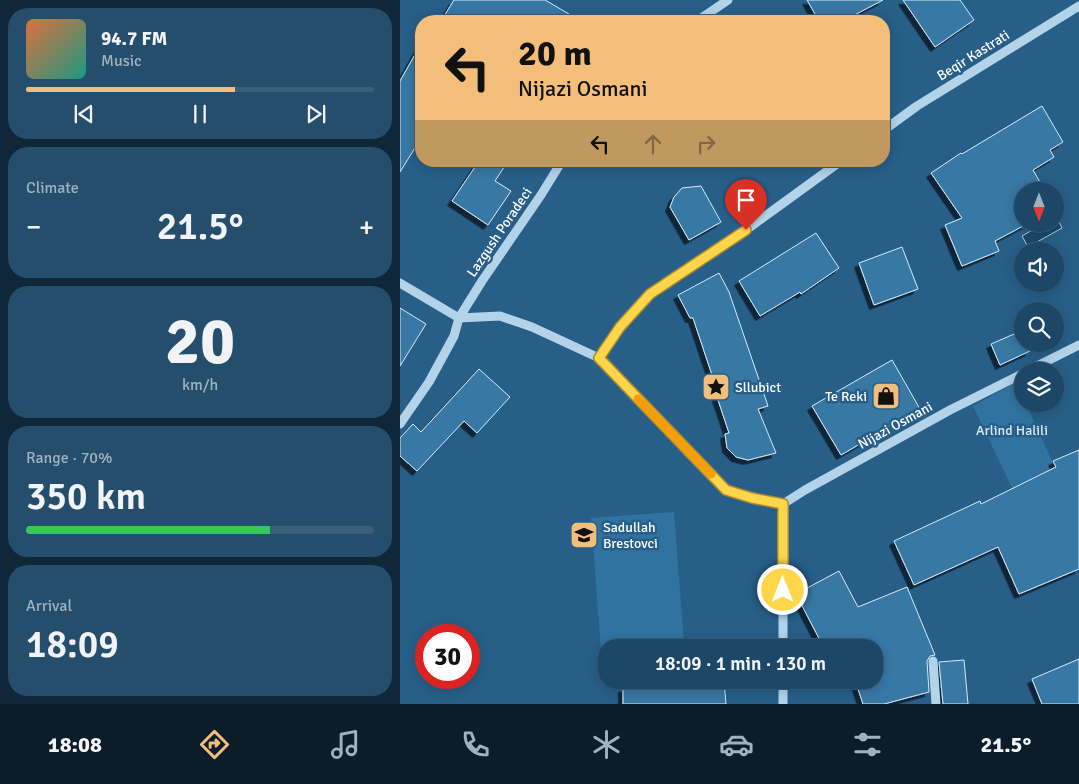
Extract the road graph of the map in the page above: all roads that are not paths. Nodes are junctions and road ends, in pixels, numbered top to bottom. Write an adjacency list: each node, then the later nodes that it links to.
1 (728, 0): 3 (street)
2 (1079, 6): 4 (street, Beqir Kastrati)
3 (706, 15)
4 (890, 126)
5 (558, 167): 8 (street, Lazgush Poradeci)
6 (833, 167): 10 (street)
7 (400, 283): 8 (street)
8 (460, 318): 10 (street); 13 (street, Lazgush Poradeci)
9 (1079, 345): 11 (street)
10 (599, 358): 14 (street)
11 (1045, 362)
12 (1014, 378): 14 (street, Nijazi Osmani)
13 (400, 424)
14 (783, 504): 15 (street)
15 (783, 639)
16 (933, 661): 19 (street)
17 (783, 689): 18 (street)
18 (783, 704)
19 (936, 704)

